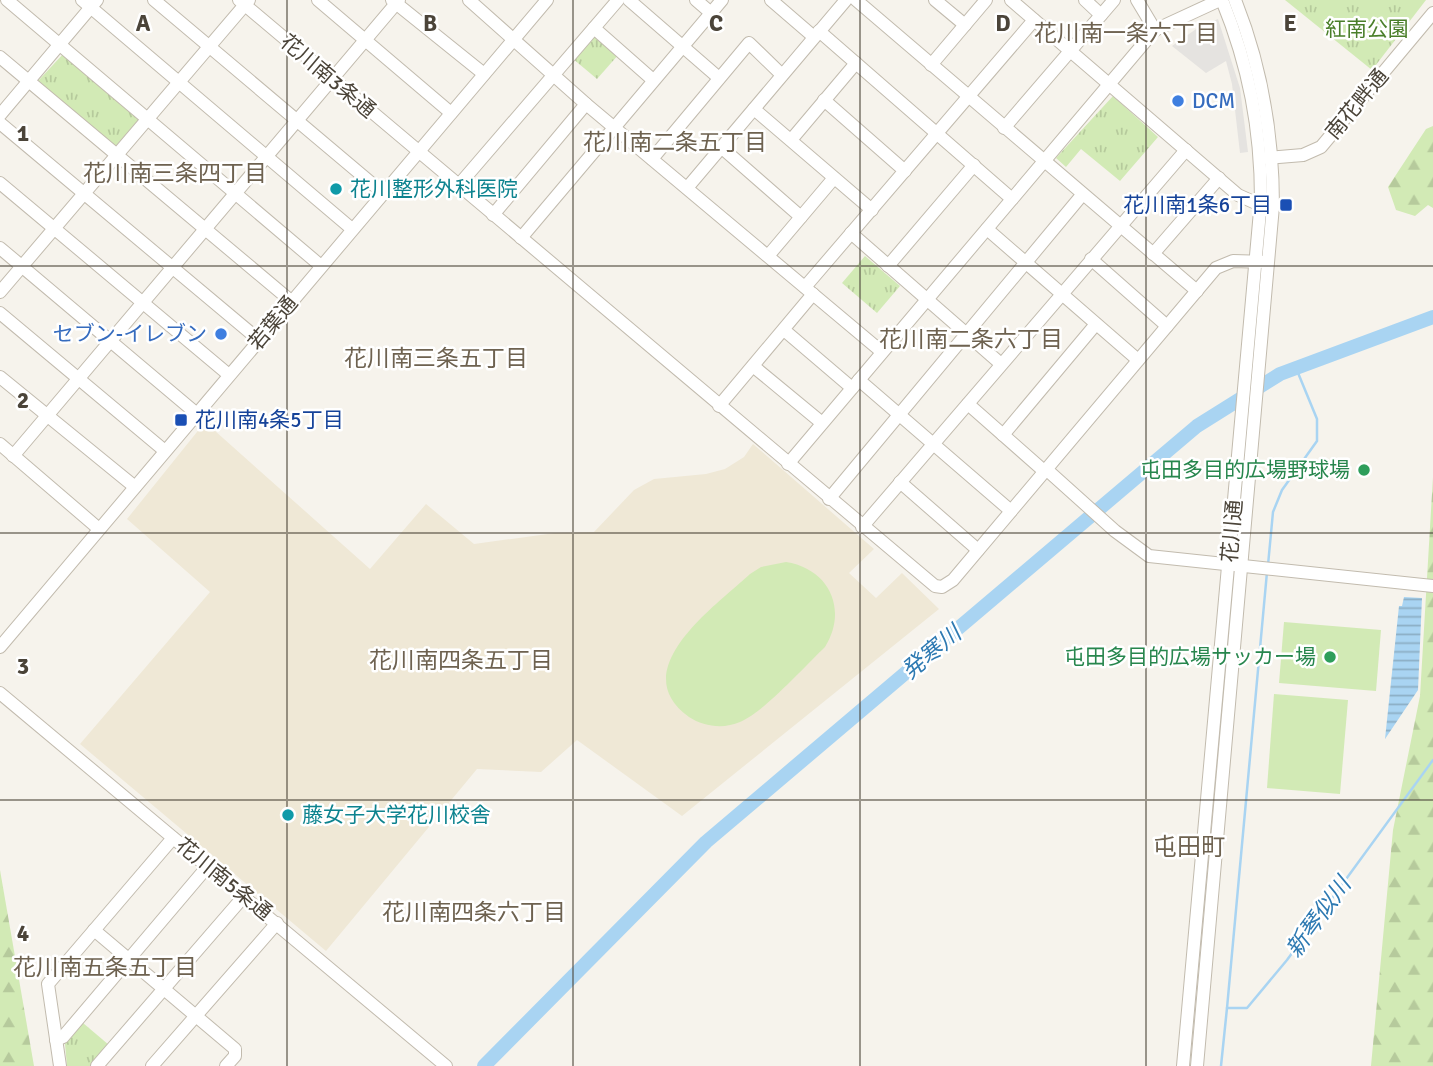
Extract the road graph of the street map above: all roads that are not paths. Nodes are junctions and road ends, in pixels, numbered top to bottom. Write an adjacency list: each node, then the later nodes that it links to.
1 (7, 0): 34 (street)
2 (154, 0): 35 (street)
3 (318, 0): 33 (street)
4 (469, 0): 32 (street)
5 (546, 0): 32 (street, 若葉通)
6 (618, 0): 29 (street)
7 (629, 0): 36 (street)
8 (696, 0): 24 (street)
9 (722, 0): 24 (street)
10 (771, 0): 31 (street)
11 (846, 0): 31 (street)
12 (856, 0): 40 (street)
13 (935, 0): 28 (street)
14 (986, 0): 28 (street)
15 (1011, 0): 27 (street)
16 (1085, 0): 26 (street)
17 (1114, 0): 26 (street)
18 (1137, 0): 30 (street)
19 (1221, 0): 30 (street); 68 (street, 花川通)
20 (1235, 0): 68 (street, 花川通)
21 (395, 1): 33 (street); 41 (street)
22 (244, 2): 35 (street); 45 (street, 花川南3条通)
23 (90, 3): 34 (street); 48 (street)
24 (711, 13): 36 (street)
25 (1433, 13): 68 (street, 南花畔通)
26 (1101, 15): 37 (street)
27 (1034, 20): 37 (street); 50 (street)
28 (965, 25): 40 (street)
29 (594, 28): 42 (street); 46 (street)
30 (1155, 30): 49 (street)
31 (817, 34): 39 (street); 43 (street)
32 (514, 38): 41 (street, 若葉通); 42 (street)
33 (365, 40): 45 (street); 54 (street)
34 (60, 44): 47 (street); 56 (street)
35 (210, 46): 48 (street); 57 (street)
36 (681, 48): 44 (street); 46 (street)
37 (1070, 51): 49 (street); 60 (street)
38 (0, 57): 47 (street)
39 (856, 63): 51 (street); 61 (street)
40 (931, 65): 50 (street)
41 (484, 74): 54 (street, 若葉通)
42 (554, 75): 52 (street); 76 (street)
43 (782, 75): 44 (street); 53 (street)
44 (719, 78): 69 (street)
45 (332, 79): 57 (street); 65 (street, 花川南3条通)
46 (653, 80): 59 (street)
47 (29, 81): 55 (street); 66 (street)
48 (180, 81): 56 (street); 67 (street)
49 (1109, 85): 64 (street); 70 (street)
50 (969, 98): 60 (street); 61 (street)
51 (824, 100): 62 (street); 72 (street)
52 (586, 104): 59 (street); 85 (street)
53 (754, 108): 62 (street); 63 (street)
54 (451, 113): 65 (street, 若葉通)
55 (0, 115)
56 (148, 118): 66 (street); 79 (street)
57 (298, 119): 67 (street); 80 (street)
58 (0, 123): 78 (street)
59 (614, 127): 69 (street); 93 (street)
60 (1004, 128): 70 (street)
61 (937, 133): 71 (street); 72 (street)
62 (790, 140): 73 (street)
63 (721, 148): 77 (street); 86 (street)
64 (1185, 150): 74 (street); 87 (street)
65 (418, 151): 76 (street, 花川南3条通); 80 (street, 若葉通)
66 (118, 154): 78 (street); 91 (street)
67 (266, 156): 79 (street); 89 (street)
68 (1267, 158): 83 (street, 花川通); 98 (street, 花川通)
69 (652, 159): 77 (street)
70 (1043, 162): 81 (street); 82 (street)
71 (974, 165): 82 (street); 102 (street)
72 (905, 171): 84 (street)
73 (834, 178): 84 (street); 86 (street)
74 (1219, 178): 83 (street); 95 (street)
75 (0, 183): 88 (street)
76 (458, 186): 85 (street, 花川南3条通)
77 (687, 188): 96 (street)
78 (85, 193): 88 (street); 103 (street)
79 (236, 193): 91 (street); 101 (street)
80 (383, 193): 89 (street, 若葉通)
81 (1082, 195): 87 (street); 99 (street)
82 (1012, 199): 90 (street)
83 (1261, 205): 98 (street, 花川通)
84 (872, 210): 92 (street)
85 (493, 215): 93 (street, 花川南3条通)
86 (801, 217): 96 (street)
87 (1119, 226): 95 (street); 97 (street)
88 (54, 229): 100 (street); 110 (street)
89 (352, 229): 101 (street, 若葉通)
90 (987, 229): 99 (street); 108 (street)
91 (204, 230): 103 (street); 109 (street)
92 (851, 233): 102 (street); 104 (street)
93 (521, 238): 127 (street, 花川南3条通)
94 (0, 248): 100 (street)
95 (1153, 254): 105 (street)
96 (768, 257): 104 (street)
97 (1091, 259): 107 (street); 113 (street)
98 (1261, 262): 105 (street); 146 (street, 花川通); 146 (street, 花川通)
99 (1025, 264): 107 (street); 115 (street)
100 (22, 266): 106 (street); 116 (street)
101 (321, 266): 109 (street, 若葉通)
102 (888, 266): 108 (street)
103 (172, 268): 110 (street); 117 (street)
104 (809, 291): 114 (street); 118 (street)
105 (1197, 291): 113 (street)
106 (0, 292)
107 (1062, 294): 112 (street); 120 (street)
108 (928, 300): 115 (street); 118 (street)
109 (291, 301): 117 (street, 若葉通)
110 (141, 304): 116 (street); 122 (street)
111 (0, 313): 124 (street)
112 (1096, 324): 119 (street); 132 (street)
113 (1167, 326): 119 (street)
114 (784, 330): 121 (street); 125 (street)
115 (966, 334): 120 (street); 129 (street)
116 (111, 340): 124 (street); 128 (street)
117 (259, 340): 122 (street, 若葉通)
118 (882, 352): 125 (street)
119 (1138, 360): 138 (street)
120 (1001, 365): 126 (street)
121 (753, 366): 127 (street); 131 (street)
122 (229, 375): 128 (street, 若葉通)
123 (0, 377): 130 (street)
124 (78, 379): 130 (street); 135 (street)
125 (855, 384): 129 (street); 131 (street)
126 (968, 404): 132 (street); 134 (street)
127 (719, 406): 137 (street, 花川南3条通)
128 (197, 414): 135 (street, 若葉通)
129 (899, 414): 134 (street); 141 (street)
130 (47, 416): 136 (street); 140 (street)
131 (822, 423): 137 (street)
132 (1003, 435): 138 (street)
133 (0, 444): 136 (street)
134 (934, 444): 139 (street); 142 (street)
135 (165, 452): 140 (street, 若葉通)
136 (13, 456): 144 (street)
137 (788, 464): 141 (street, 花川南3条通)
138 (1045, 470): 142 (street); 146 (street)
139 (900, 482): 143 (street); 145 (street)
140 (135, 487): 144 (street, 若葉通)
141 (828, 499): 143 (street, 花川南3条通)
142 (1011, 511): 145 (street)
143 (863, 527): 145 (street, 花川南3条通)
144 (99, 529): 148 (street, 若葉通)
145 (978, 550)
146 (1235, 566): 147 (street); 164 (street, 花川通); 165 (street, 花川通)
147 (1433, 586)
148 (0, 647)
149 (0, 693): 150 (street, 花川南5条通)
150 (173, 838): 151 (street, 花川南5条通); 154 (street)
151 (208, 866): 152 (street, 花川南5条通); 155 (street)
152 (245, 895): 153 (street, 花川南5条通); 156 (street)
153 (277, 923): 157 (street); 163 (street, 花川南5条通)
154 (94, 930): 155 (street); 158 (street)
155 (129, 959): 156 (street); 158 (street)
156 (163, 989): 157 (street); 160 (street)
157 (195, 1017): 161 (street); 162 (street)
158 (56, 1040): 159 (street)
159 (60, 1066)
160 (97, 1066)
161 (152, 1066)
162 (226, 1066)
163 (446, 1066)
164 (1184, 1066)
165 (1197, 1066)

